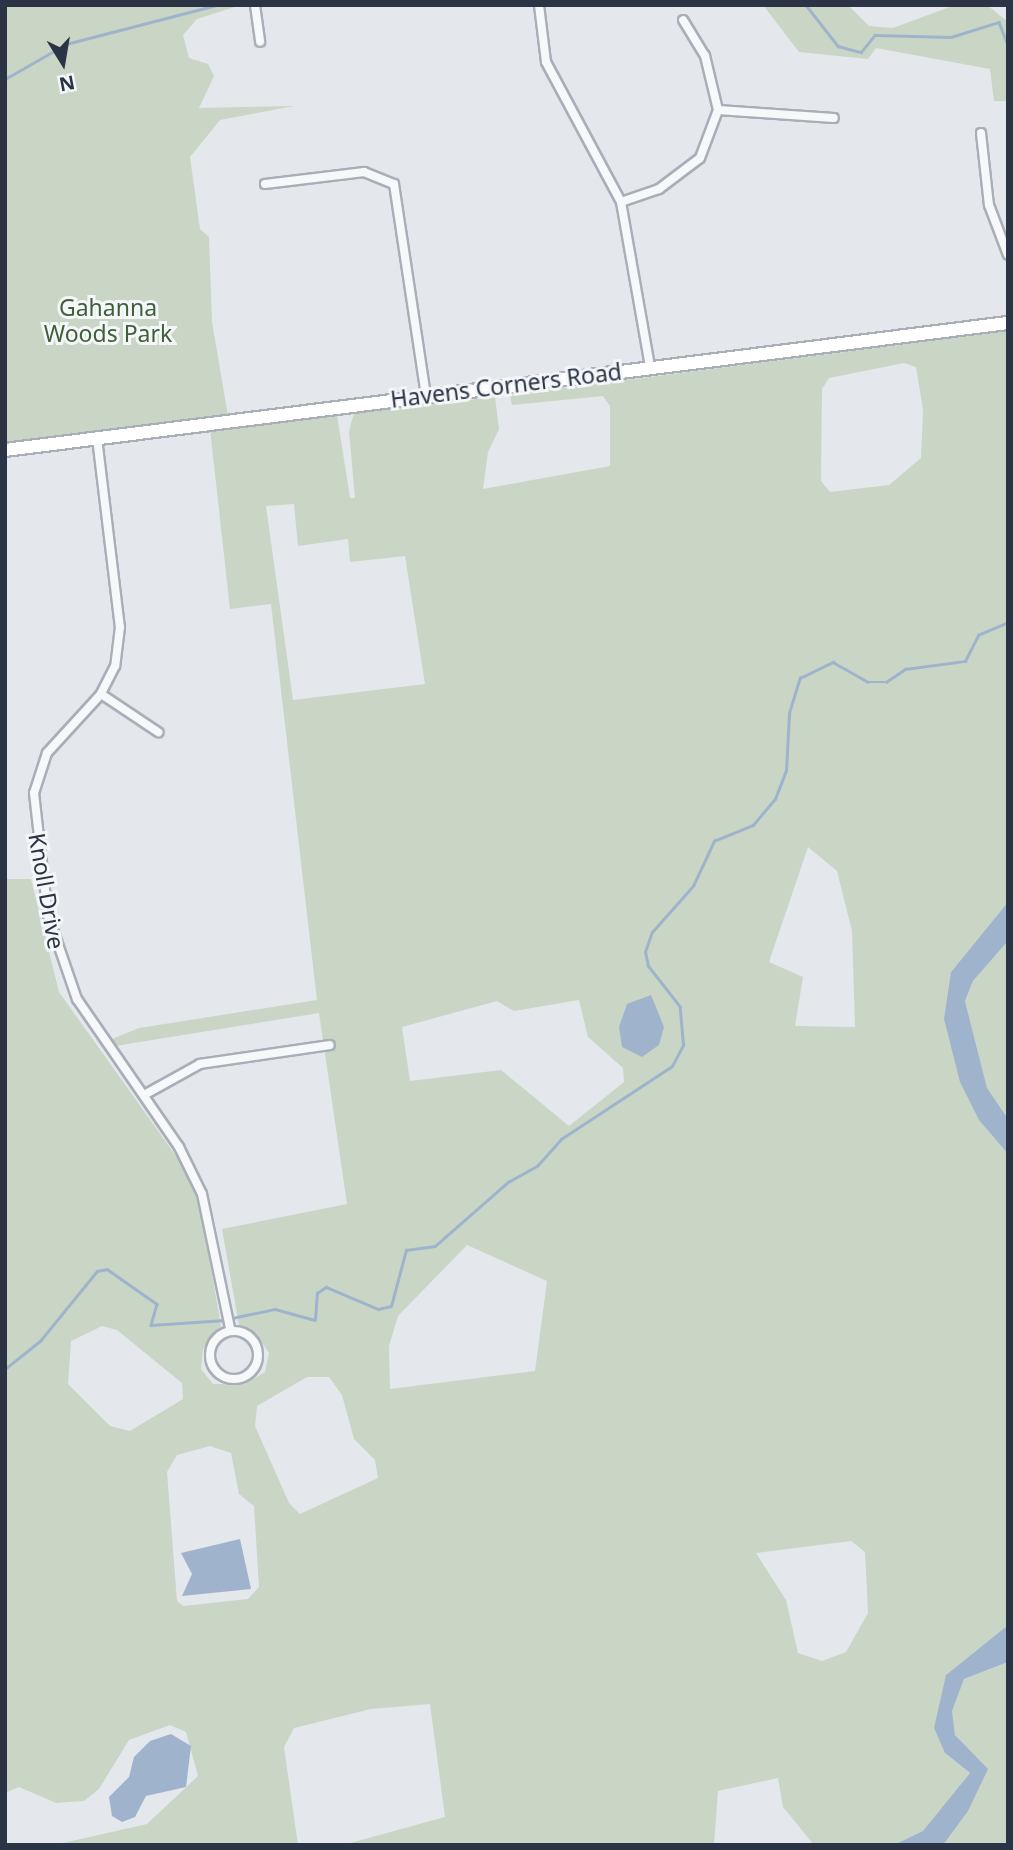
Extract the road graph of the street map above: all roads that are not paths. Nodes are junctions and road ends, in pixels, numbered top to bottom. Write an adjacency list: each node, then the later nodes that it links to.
1 (255, 5): 4 (street)
2 (539, 5): 9 (street)
3 (683, 20): 5 (street)
4 (260, 42)
5 (718, 110): 6 (street); 9 (street)
6 (834, 118)
7 (981, 132): 10 (street)
8 (265, 184): 13 (street)
9 (621, 202): 12 (street)
10 (1008, 256)
11 (1008, 324): 12 (main road, Havens Corners Road)
12 (650, 367): 13 (main road, Havens Corners Road)
13 (426, 396): 14 (main road, Havens Corners Road)
14 (97, 438): 15 (main road, Havens Corners Road); 16 (street, Knoll Drive)
15 (5, 450)
16 (101, 694): 17 (street); 19 (street, Knoll Drive)
17 (158, 732)
18 (330, 1045): 19 (street)
19 (144, 1095): 20 (street, Knoll Drive)
20 (230, 1328): 20 (street)

